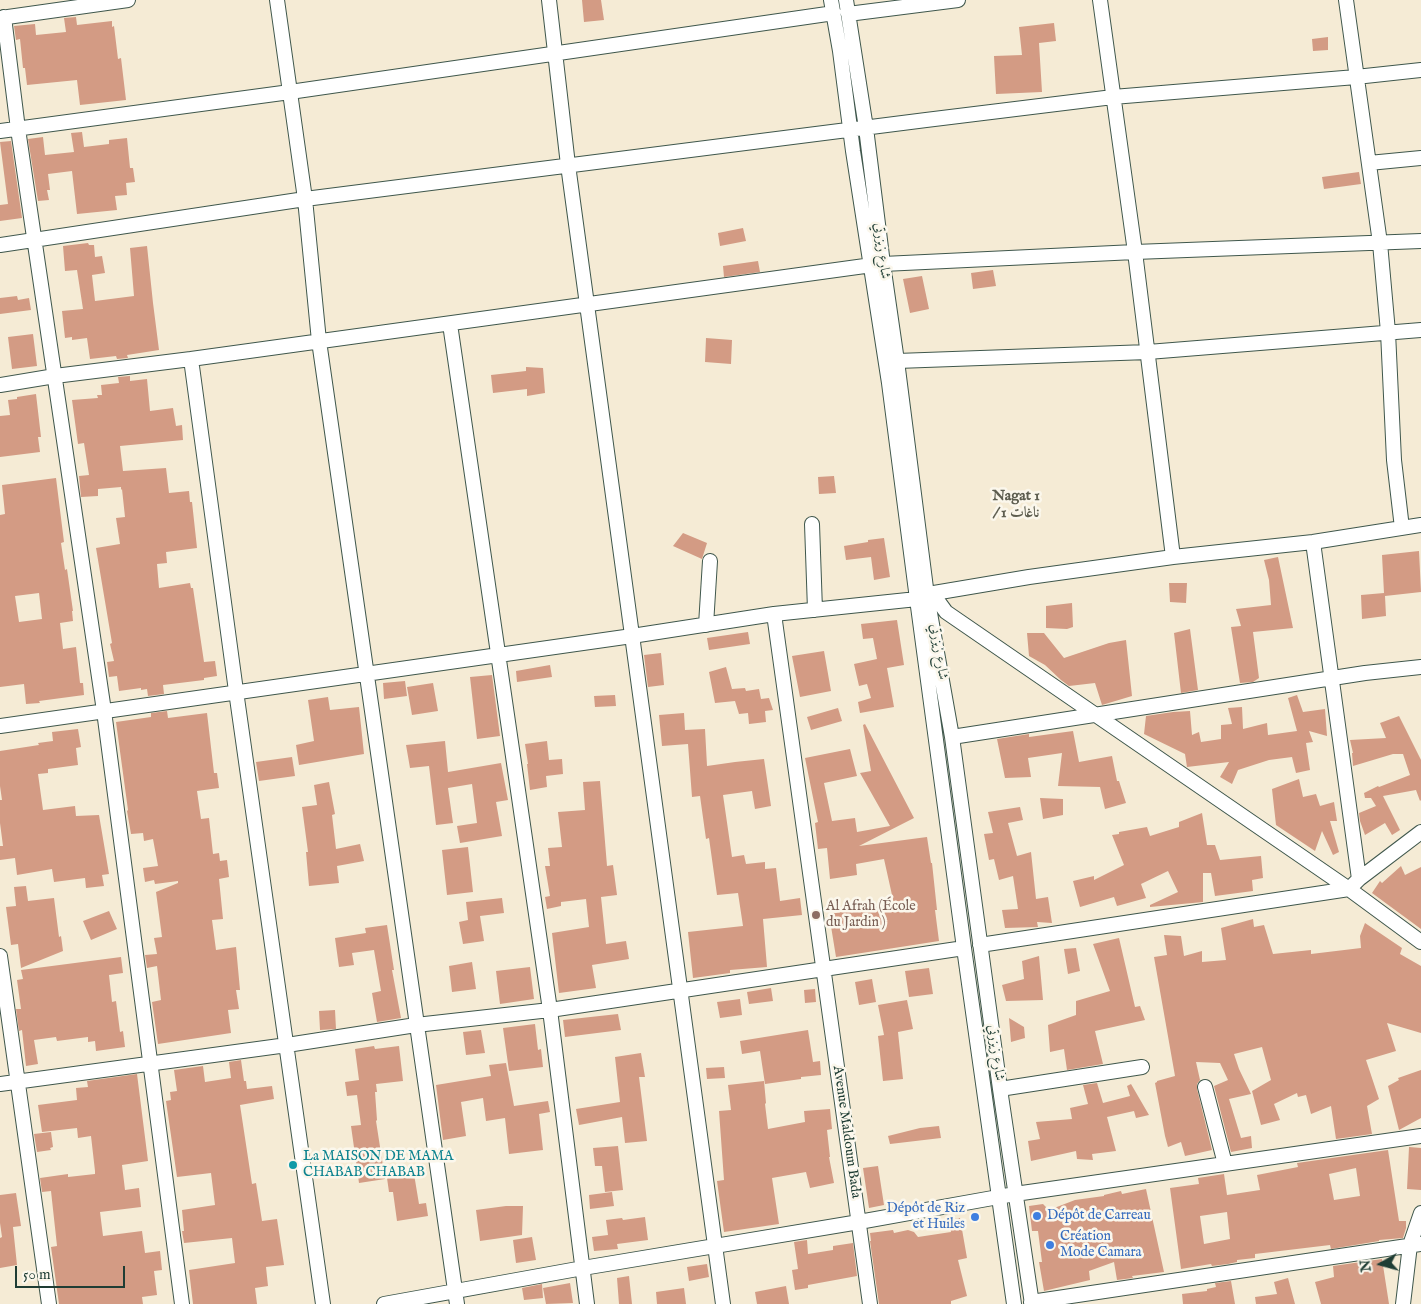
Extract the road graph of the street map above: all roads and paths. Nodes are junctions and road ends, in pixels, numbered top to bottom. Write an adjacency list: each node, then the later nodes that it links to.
1 (128, 0): 9 (street)
2 (277, 0): 13 (street)
3 (549, 0): 10 (street)
4 (958, 0): 8 (street)
5 (1100, 0): 14 (street)
6 (1346, 0): 12 (street)
7 (833, 6): 10 (street); 17 (street, شارع زيزرتي)
8 (847, 7): 16 (street, شارع زيزرتي)
9 (2, 17): 15 (street)
10 (556, 53): 13 (street); 21 (street)
11 (1421, 70): 12 (street)
12 (1356, 78): 14 (street); 20 (street)
13 (290, 92): 15 (street); 22 (street)
14 (1113, 97): 16 (street); 27 (street)
15 (18, 128): 18 (street); 23 (street)
16 (866, 128): 17 (street); 28 (street, شارع زيزرتي)
17 (851, 130): 21 (street); 28 (street, شارع زيزرتي)
18 (0, 131)
19 (1421, 158): 20 (street)
20 (1370, 164): 25 (street)
21 (568, 165): 22 (street); 29 (street)
22 (305, 199): 23 (street); 33 (street)
23 (34, 240): 26 (street); 37 (street)
24 (1421, 240): 25 (street)
25 (1380, 243): 27 (street); 32 (street)
26 (0, 245)
27 (1135, 252): 28 (street); 34 (street)
28 (877, 265): 29 (street); 36 (street, شارع زيزرتي); 45 (street, شارع زيزرتي)
29 (588, 305): 30 (street); 49 (street)
30 (450, 324): 33 (street); 50 (street)
31 (1421, 330): 32 (street)
32 (1388, 332): 34 (street); 41 (street)
33 (319, 341): 35 (street); 52 (street)
34 (1148, 352): 36 (street); 43 (street)
35 (191, 360): 37 (street); 54 (street)
36 (897, 361): 45 (street, شارع زيزرتي)
37 (55, 376): 38 (street); 55 (street)
38 (0, 385)
39 (812, 524): 46 (street)
40 (1421, 525): 41 (street)
41 (1402, 528): 42 (street)
42 (1313, 542): 43 (street); 53 (street)
43 (1173, 557): 45 (street)
44 (710, 561): 48 (street)
45 (926, 596): 46 (street); 56 (street); 58 (street, شارع زيزرتي); 63 (street, شارع زيزرتي)
46 (815, 610): 47 (street)
47 (774, 614): 48 (street); 65 (street, Avenue Maldoum Bada)
48 (706, 625): 49 (street)
49 (632, 636): 50 (street); 66 (street)
50 (497, 655): 52 (street); 67 (street)
51 (1421, 667): 53 (street)
52 (366, 674): 54 (street); 68 (street)
53 (1331, 679): 56 (street); 60 (street)
54 (236, 691): 55 (street); 69 (street)
55 (104, 711): 57 (street); 70 (street)
56 (1097, 715): 58 (street); 60 (street)
57 (0, 726)
58 (952, 737): 62 (street, شارع زيزرتي)
59 (1421, 832): 60 (street)
60 (1354, 884): 61 (street); 62 (street)
61 (1421, 942)
62 (980, 945): 75 (street, شارع زيزرتي)
63 (964, 948): 65 (street); 79 (street, شارع زيزرتي)
64 (0, 956): 72 (street)
65 (823, 965): 66 (street); 81 (street, Avenue Maldoum Bada)
66 (681, 990): 67 (street); 82 (street)
67 (550, 1010): 68 (street); 84 (street)
68 (416, 1025): 69 (street); 85 (street)
69 (287, 1045): 70 (street); 89 (street)
70 (151, 1063): 72 (street); 88 (street)
71 (1142, 1067): 75 (street)
72 (18, 1081): 73 (street); 87 (street)
73 (0, 1084)
74 (1205, 1087): 77 (street)
75 (1000, 1089): 78 (street, شارع زيزرتي)
76 (1421, 1136): 77 (street)
77 (1225, 1164): 78 (street)
78 (1015, 1194): 79 (street); 86 (street, شارع زيزرتي)
79 (1000, 1197): 81 (street); 94 (street, شارع زيزرتي)
80 (1421, 1213): 83 (street)
81 (858, 1222): 82 (street); 93 (street, Avenue Maldoum Bada)
82 (715, 1245): 84 (street); 92 (street)
83 (1415, 1245): 86 (street); 95 (street)
84 (583, 1268): 85 (street); 91 (street)
85 (456, 1298): 90 (street)
86 (1032, 1303)
87 (50, 1304)
88 (182, 1304)
89 (323, 1304)
90 (384, 1304)
91 (588, 1304)
92 (723, 1304)
93 (870, 1304)
94 (1014, 1304)
95 (1403, 1304)

